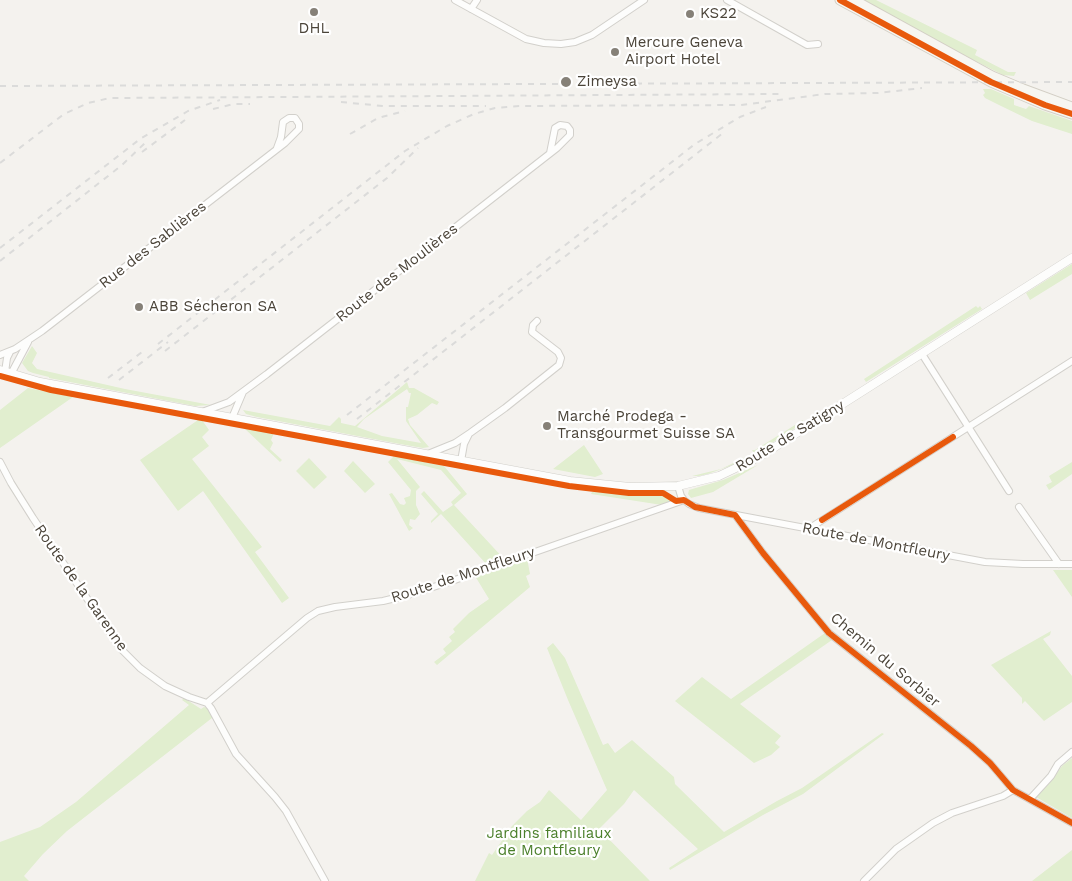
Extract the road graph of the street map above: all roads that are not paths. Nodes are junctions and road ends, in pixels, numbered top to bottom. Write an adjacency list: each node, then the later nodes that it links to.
1 (455, 0): 7 (street)
2 (477, 0): 7 (street)
3 (644, 0): 7 (street)
4 (727, 0): 8 (street)
5 (840, 0): 10 (main road)
6 (854, 0): 9 (main road)
7 (471, 9)
8 (818, 44)
9 (1072, 107)
10 (1072, 114)
11 (277, 148): 11 (street, Rue des Sablières); 15 (street, Rue des Sablières)
12 (550, 153): 21 (street, Route des Moulières)
13 (1072, 258): 17 (street, Route de Satigny)
14 (537, 321): 26 (street)
15 (28, 340): 16 (street, Rue des Sablières); 20 (street, Rue des Sablières)
16 (11, 351): 18 (street, Rue des Sablières); 20 (street)
17 (922, 354): 25 (street); 31 (street, Route de Satigny)
18 (0, 355)
19 (1072, 362): 25 (street)
20 (5, 372): 23 (street, Route de Satigny)
21 (243, 391): 22 (street, Route des Moulières); 24 (street)
22 (228, 402): 23 (street); 24 (street)
23 (200, 412): 24 (street, Route de Satigny)
24 (230, 418): 28 (street, Route de Satigny)
25 (969, 427): 32 (street); 36 (street)
26 (470, 433): 27 (street); 29 (street)
27 (455, 443): 28 (street); 29 (street)
28 (427, 454): 29 (street, Route de Satigny)
29 (457, 460): 31 (street, Route de Satigny)
30 (0, 462): 39 (street, Route de la Garenne)
31 (678, 486): 33 (street)
32 (1009, 491)
33 (684, 500): 35 (street, Route de Montfleury); 39 (street, Route de Montfleury)
34 (1019, 506): 37 (street)
35 (735, 515): 36 (street, Route de Montfleury); 41 (street, Chemin du Sorbier)
36 (810, 529): 37 (street, Route de Montfleury)
37 (1059, 564): 38 (street, Route de Montfleury)
38 (1072, 564)
39 (207, 703): 44 (street)
40 (1072, 752): 42 (street)
41 (1013, 790): 42 (street); 45 (street)
42 (1030, 799): 43 (street)
43 (1072, 823)
44 (325, 881)
45 (864, 881)

